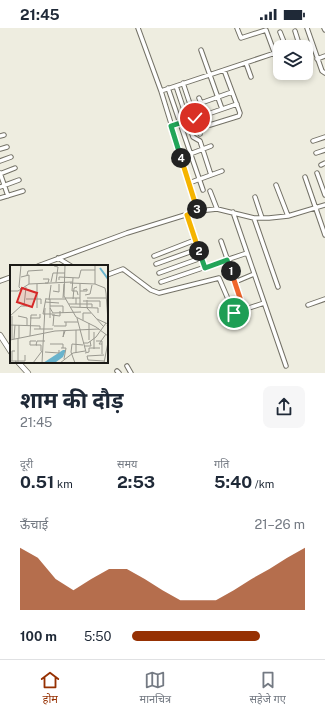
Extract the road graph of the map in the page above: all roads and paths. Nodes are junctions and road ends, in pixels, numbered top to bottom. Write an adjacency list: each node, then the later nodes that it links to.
1 (138, 28): 21 (street)
2 (237, 28): 8 (street)
3 (307, 28): 12 (street)
4 (295, 31): 7 (street)
5 (280, 32): 6 (street)
6 (283, 40)
7 (298, 40)
8 (273, 48)
9 (201, 50): 16 (street)
10 (273, 54): 13 (street)
11 (325, 56): 12 (street)
12 (318, 59): 15 (street)
13 (246, 63): 14 (street); 17 (street)
14 (224, 70): 16 (street); 22 (street)
15 (325, 73)
16 (210, 75): 18 (street); 23 (street)
17 (251, 77)
18 (183, 83): 19 (street); 29 (street)
19 (176, 86): 20 (street); 30 (street)
20 (168, 88): 21 (street); 31 (street)
21 (161, 91): 32 (street)
22 (232, 92): 23 (street); 26 (street)
23 (218, 97): 25 (street); 27 (street)
24 (199, 98): 25 (street)
25 (201, 103): 28 (street)
26 (237, 104): 27 (street); 28 (street)
27 (222, 109): 28 (street)
28 (205, 115)
29 (195, 118): 30 (street); 33 (street)
30 (187, 120): 31 (street); 39 (street)
31 (180, 123): 32 (street); 42 (street)
32 (171, 126): 53 (street)
33 (200, 134)
34 (325, 137): 35 (street)
35 (313, 141)
36 (211, 146): 39 (street)
37 (7, 147): 38 (street)
38 (0, 149)
39 (203, 149): 42 (street); 49 (street)
40 (325, 150): 41 (street)
41 (316, 153)
42 (190, 154): 51 (street)
43 (12, 157): 44 (street)
44 (0, 161)
45 (15, 168): 48 (street)
46 (222, 171): 49 (street)
47 (318, 173): 59 (street)
48 (0, 174): 55 (street)
49 (211, 175): 51 (street)
50 (305, 177): 64 (street)
51 (199, 179): 53 (street); 56 (street)
52 (20, 180): 55 (street)
53 (189, 183): 66 (street)
54 (276, 185): 69 (street)
55 (2, 186): 60 (street)
56 (203, 190)
57 (23, 191): 60 (street)
58 (210, 191): 65 (street)
59 (325, 195)
60 (8, 196): 62 (street)
61 (255, 197): 71 (street)
62 (0, 198)
63 (325, 205): 64 (street)
64 (316, 208): 69 (street); 73 (street)
65 (217, 209): 66 (street); 67 (street)
66 (198, 211): 68 (street)
67 (233, 212): 70 (street); 78 (street)
68 (187, 215): 75 (street); 80 (street)
69 (288, 216): 71 (street)
70 (254, 218): 71 (street); 94 (street)
71 (262, 218)
72 (325, 219): 73 (street)
73 (320, 221): 74 (street)
74 (325, 235)
75 (195, 240): 77 (street); 79 (street)
76 (221, 241): 82 (street)
77 (198, 249): 81 (street); 83 (street)
78 (247, 253): 82 (street); 88 (street)
79 (154, 256)
80 (58, 258): 84 (street); 85 (street)
81 (201, 258): 86 (street); 87 (street)
82 (227, 260): 86 (street); 93 (street)
83 (156, 264)
84 (40, 265)
85 (69, 265)
86 (205, 268): 92 (street)
87 (159, 273)
88 (254, 274): 93 (street); 96 (street)
89 (108, 275): 98 (street)
90 (10, 277): 91 (street)
91 (0, 281)
92 (162, 282)
93 (235, 282): 98 (street)
94 (278, 287)
95 (325, 299): 97 (street)
96 (264, 303): 98 (street); 103 (street)
97 (308, 305)
98 (244, 310)
99 (0, 335): 100 (street)
100 (10, 350)
101 (19, 363): 104 (street)
102 (127, 366): 105 (street)
103 (286, 366)
104 (28, 373)
105 (131, 373)

